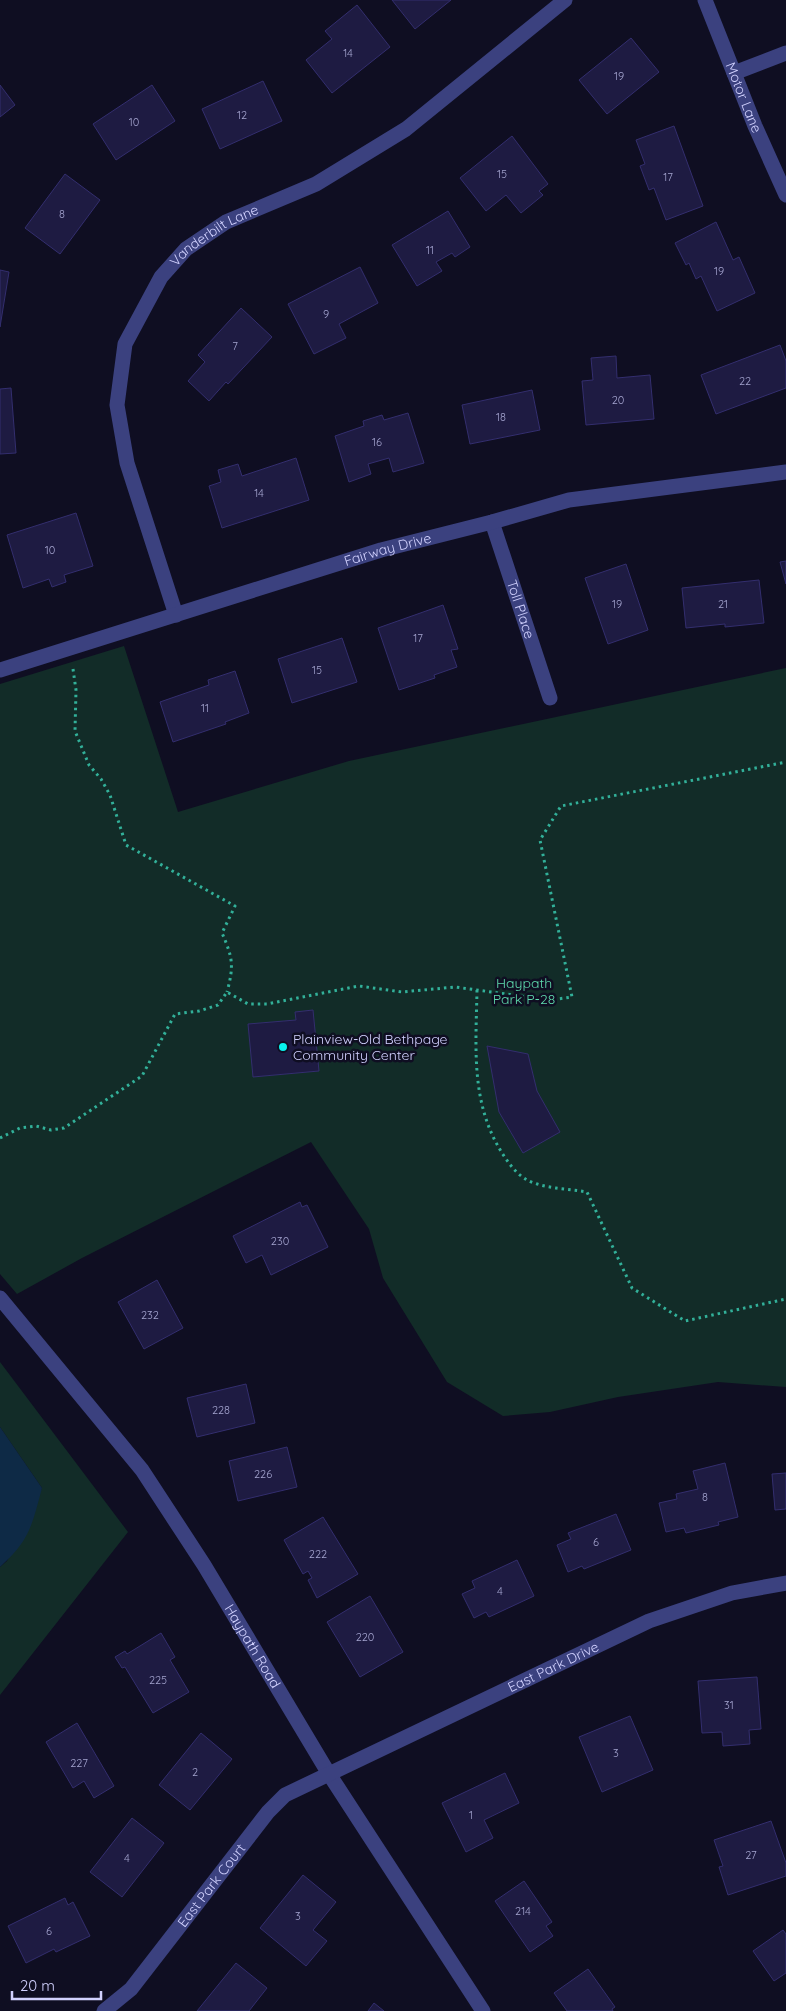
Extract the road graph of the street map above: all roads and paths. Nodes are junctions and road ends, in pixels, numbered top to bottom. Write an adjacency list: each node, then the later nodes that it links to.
1 (566, 0): 8 (street, Vanderbilt Lane)
2 (705, 0): 4 (street, Motor Lane)
3 (786, 53): 4 (street)
4 (734, 73): 5 (street, Motor Lane)
5 (786, 195)
6 (786, 472): 7 (street, Fairway Drive)
7 (492, 522): 8 (street, Fairway Drive); 11 (street, Toll Place)
8 (176, 615): 9 (street, Fairway Drive)
9 (67, 649): 10 (street, Fairway Drive); 14 (path)
10 (0, 670)
11 (550, 698)
12 (786, 762): 13 (path)
13 (477, 990): 14 (path); 17 (path)
14 (227, 992): 15 (path)
15 (0, 1138)
16 (0, 1298): 19 (street, Haypath Road)
17 (786, 1299)
18 (786, 1583): 19 (street, East Park Drive)
19 (329, 1774): 20 (street, East Park Court); 21 (street, Haypath Road)
20 (104, 2011)
21 (483, 2011)

